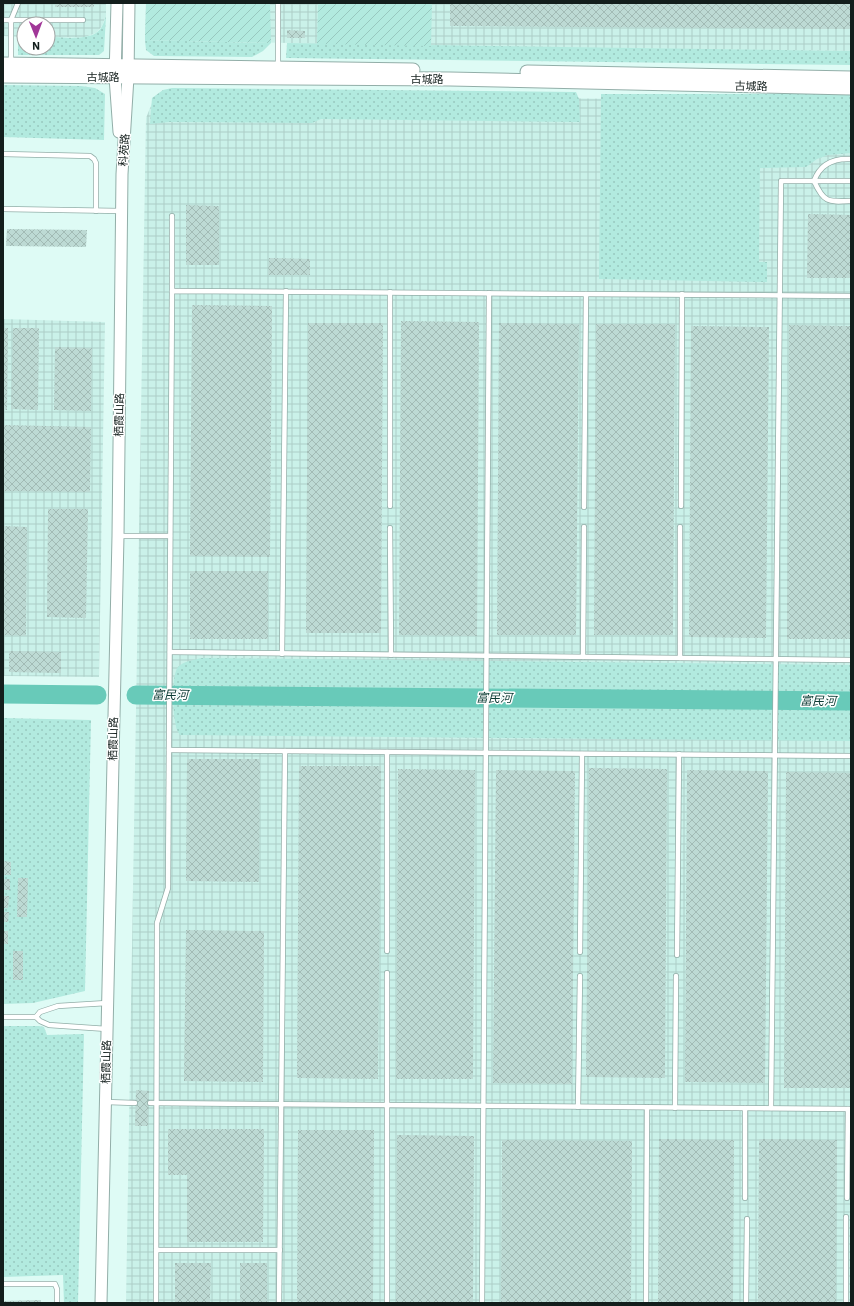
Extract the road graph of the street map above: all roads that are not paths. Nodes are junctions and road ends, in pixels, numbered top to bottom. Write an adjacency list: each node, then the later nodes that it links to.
1 (18, 3): 6 (lane)
2 (117, 3): 9 (street, 科苑路)
3 (130, 3): 9 (street, 科苑路)
4 (278, 3): 10 (lane)
5 (3, 20): 6 (lane)
6 (10, 20): 7 (lane); 8 (lane)
7 (83, 20)
8 (7, 70): 9 (main road, 古城路)
9 (122, 71): 10 (main road, 古城路); 15 (street, 科苑路)
10 (278, 73): 11 (main road, 古城路); 12 (main road, 古城路)
11 (851, 78)
12 (851, 88)
13 (3, 154): 20 (lane)
14 (851, 158): 16 (lane)
15 (122, 174): 21 (street, 栖霞山路)
16 (814, 181): 17 (lane); 18 (lane); 29 (lane)
17 (851, 181)
18 (851, 202)
19 (3, 209): 20 (lane)
20 (96, 211): 21 (lane)
21 (122, 211): 37 (street, 栖霞山路)
22 (172, 216): 23 (lane)
23 (172, 291): 24 (lane); 38 (lane)
24 (286, 291): 25 (lane); 40 (lane)
25 (390, 292): 26 (lane); 31 (lane)
26 (489, 293): 27 (lane); 42 (lane)
27 (586, 294): 28 (lane); 33 (lane)
28 (682, 294): 29 (lane); 32 (lane)
29 (780, 295): 30 (lane); 45 (lane)
30 (851, 296)
31 (390, 506)
32 (681, 506)
33 (584, 507)
34 (584, 527): 43 (lane)
35 (390, 528): 41 (lane)
36 (680, 528): 44 (lane)
37 (118, 536): 38 (lane); 61 (street, 栖霞山路)
38 (170, 536): 39 (lane)
39 (170, 652): 40 (lane); 47 (lane)
40 (282, 654): 41 (lane)
41 (390, 655): 42 (lane)
42 (487, 656): 43 (lane); 50 (lane)
43 (583, 657): 44 (lane)
44 (680, 658): 45 (lane)
45 (776, 659): 46 (lane); 53 (lane)
46 (851, 660)
47 (169, 750): 48 (lane); 68 (lane)
48 (284, 751): 49 (lane); 69 (lane)
49 (387, 752): 50 (lane); 55 (lane)
50 (486, 753): 51 (lane); 71 (lane)
51 (582, 754): 52 (lane); 56 (lane)
52 (679, 754): 53 (lane); 57 (lane)
53 (775, 755): 54 (lane); 76 (lane)
54 (851, 756)
55 (387, 951)
56 (580, 952)
57 (677, 955)
58 (387, 973): 70 (lane)
59 (580, 976): 72 (lane)
60 (676, 976): 74 (lane)
61 (107, 1003): 63 (lane); 64 (street, 栖霞山路)
62 (3, 1017): 63 (lane)
63 (36, 1017): 64 (lane)
64 (106, 1029): 65 (street, 栖霞山路)
65 (106, 1102): 66 (lane); 86 (street, 栖霞山路)
66 (135, 1103)
67 (150, 1103): 68 (lane)
68 (156, 1103): 69 (lane); 82 (lane)
69 (281, 1104): 70 (lane); 83 (lane)
70 (386, 1105): 71 (lane); 89 (lane)
71 (483, 1106): 72 (lane); 90 (lane)
72 (578, 1107): 73 (lane)
73 (647, 1107): 74 (lane); 91 (lane)
74 (675, 1108): 75 (lane)
75 (745, 1108): 76 (lane); 78 (lane)
76 (771, 1108): 77 (lane)
77 (850, 1109): 79 (lane)
78 (745, 1198)
79 (847, 1198)
80 (846, 1217): 93 (lane)
81 (747, 1219): 92 (lane)
82 (156, 1250): 83 (lane); 87 (lane)
83 (280, 1250): 88 (lane)
84 (3, 1284): 85 (lane)
85 (58, 1303)
86 (101, 1303)
87 (156, 1303)
88 (280, 1303)
89 (387, 1303)
90 (482, 1303)
91 (646, 1303)
92 (746, 1303)
93 (846, 1303)

